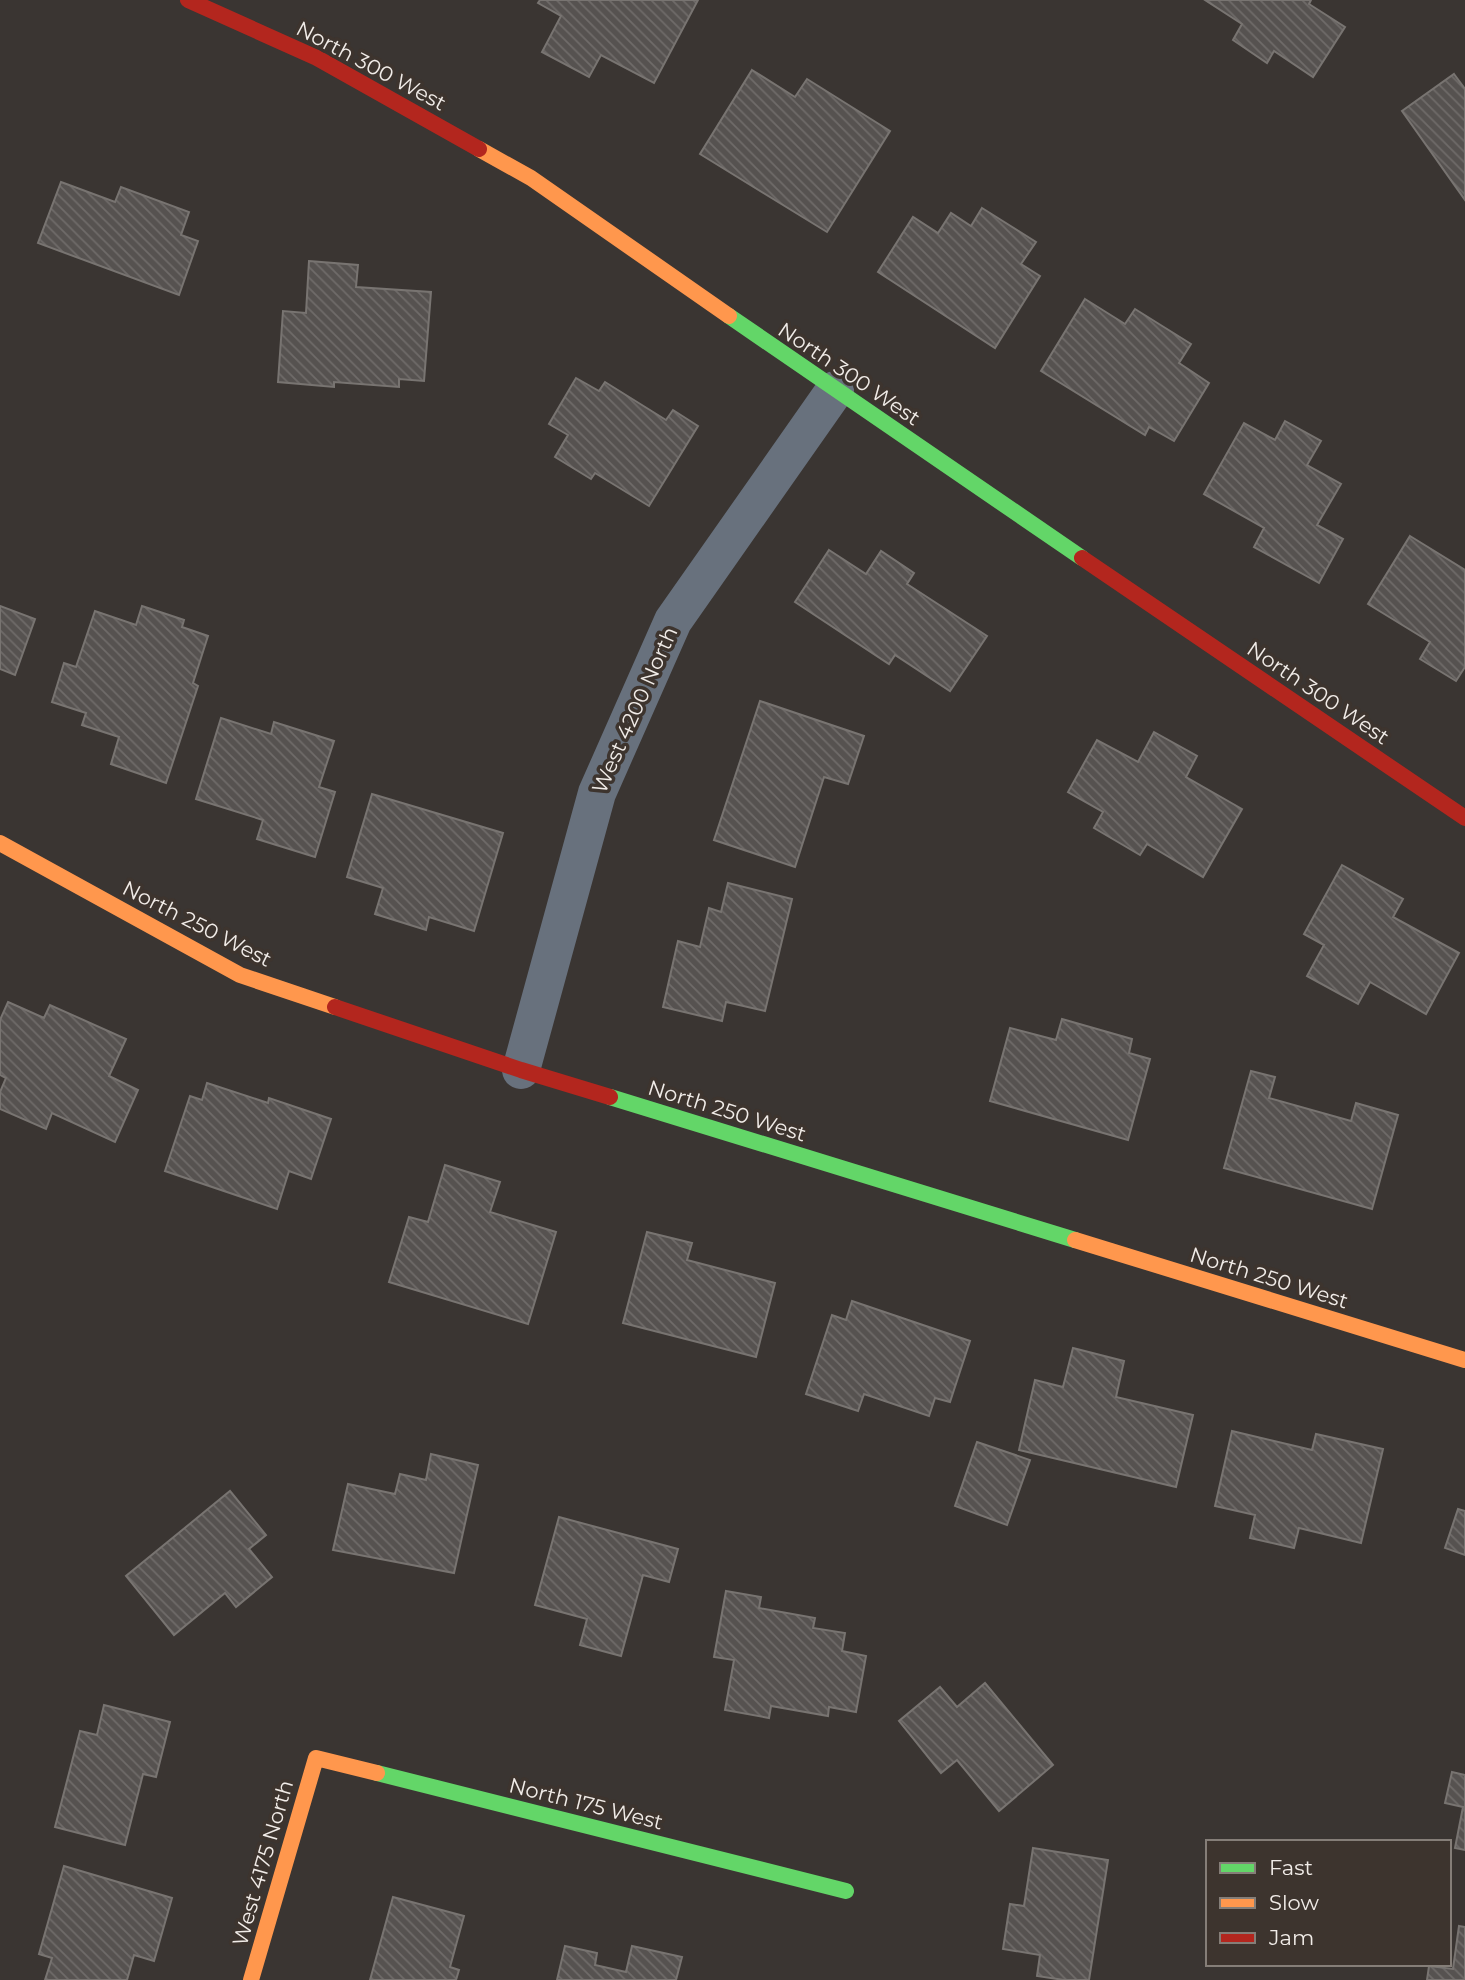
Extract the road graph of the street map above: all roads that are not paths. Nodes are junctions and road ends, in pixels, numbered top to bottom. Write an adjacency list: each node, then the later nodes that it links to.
1 (188, 0): 2 (street, North 300 West)
2 (835, 390): 3 (street, North 300 West); 5 (street, West 4200 North)
3 (1465, 818)
4 (0, 843): 5 (street, North 250 West)
5 (521, 1070): 6 (street, North 250 West)
6 (1465, 1360)
7 (316, 1758): 8 (street, North 175 West); 9 (street, West 4175 North)
8 (846, 1891)
9 (251, 1980)

